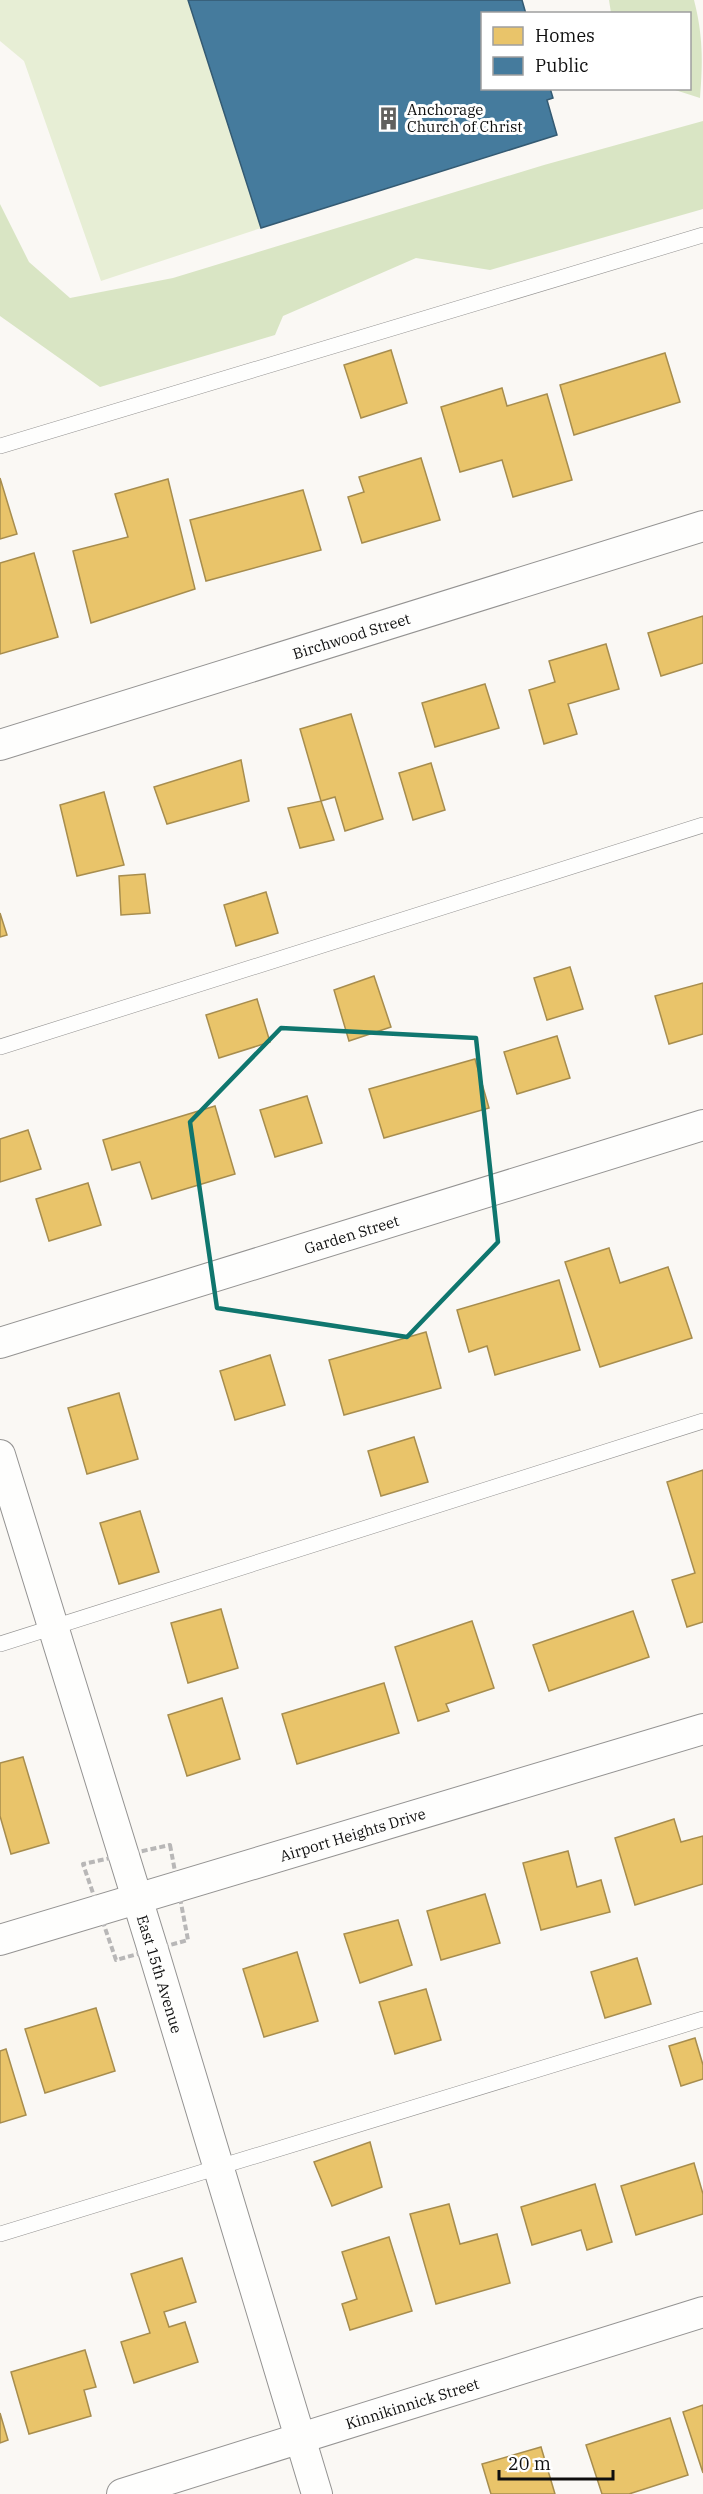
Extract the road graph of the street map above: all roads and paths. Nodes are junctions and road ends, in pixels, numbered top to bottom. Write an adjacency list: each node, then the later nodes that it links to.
1 (703, 235): 2 (lane)
2 (0, 446)
3 (703, 526): 4 (street, Birchwood Street)
4 (0, 745)
5 (703, 825): 6 (lane)
6 (0, 1047)
7 (703, 1125): 8 (street, Garden Street)
8 (0, 1343)
9 (703, 1421): 11 (lane)
10 (0, 1455): 11 (street, East 15th Avenue)
11 (54, 1628): 12 (lane); 14 (street, East 15th Avenue)
12 (0, 1644)
13 (703, 1730): 14 (street, Airport Heights Drive)
14 (138, 1898): 15 (street, Airport Heights Drive); 17 (street, East 15th Avenue)
15 (0, 1940)
16 (703, 2019): 17 (lane)
17 (219, 2169): 18 (lane); 20 (street, East 15th Avenue)
18 (0, 2234)
19 (703, 2312): 20 (street, Kinnikinnick Street)
20 (300, 2438): 21 (street, Kinnikinnick Street); 22 (street, East 15th Avenue)
21 (122, 2494)
22 (317, 2494)

